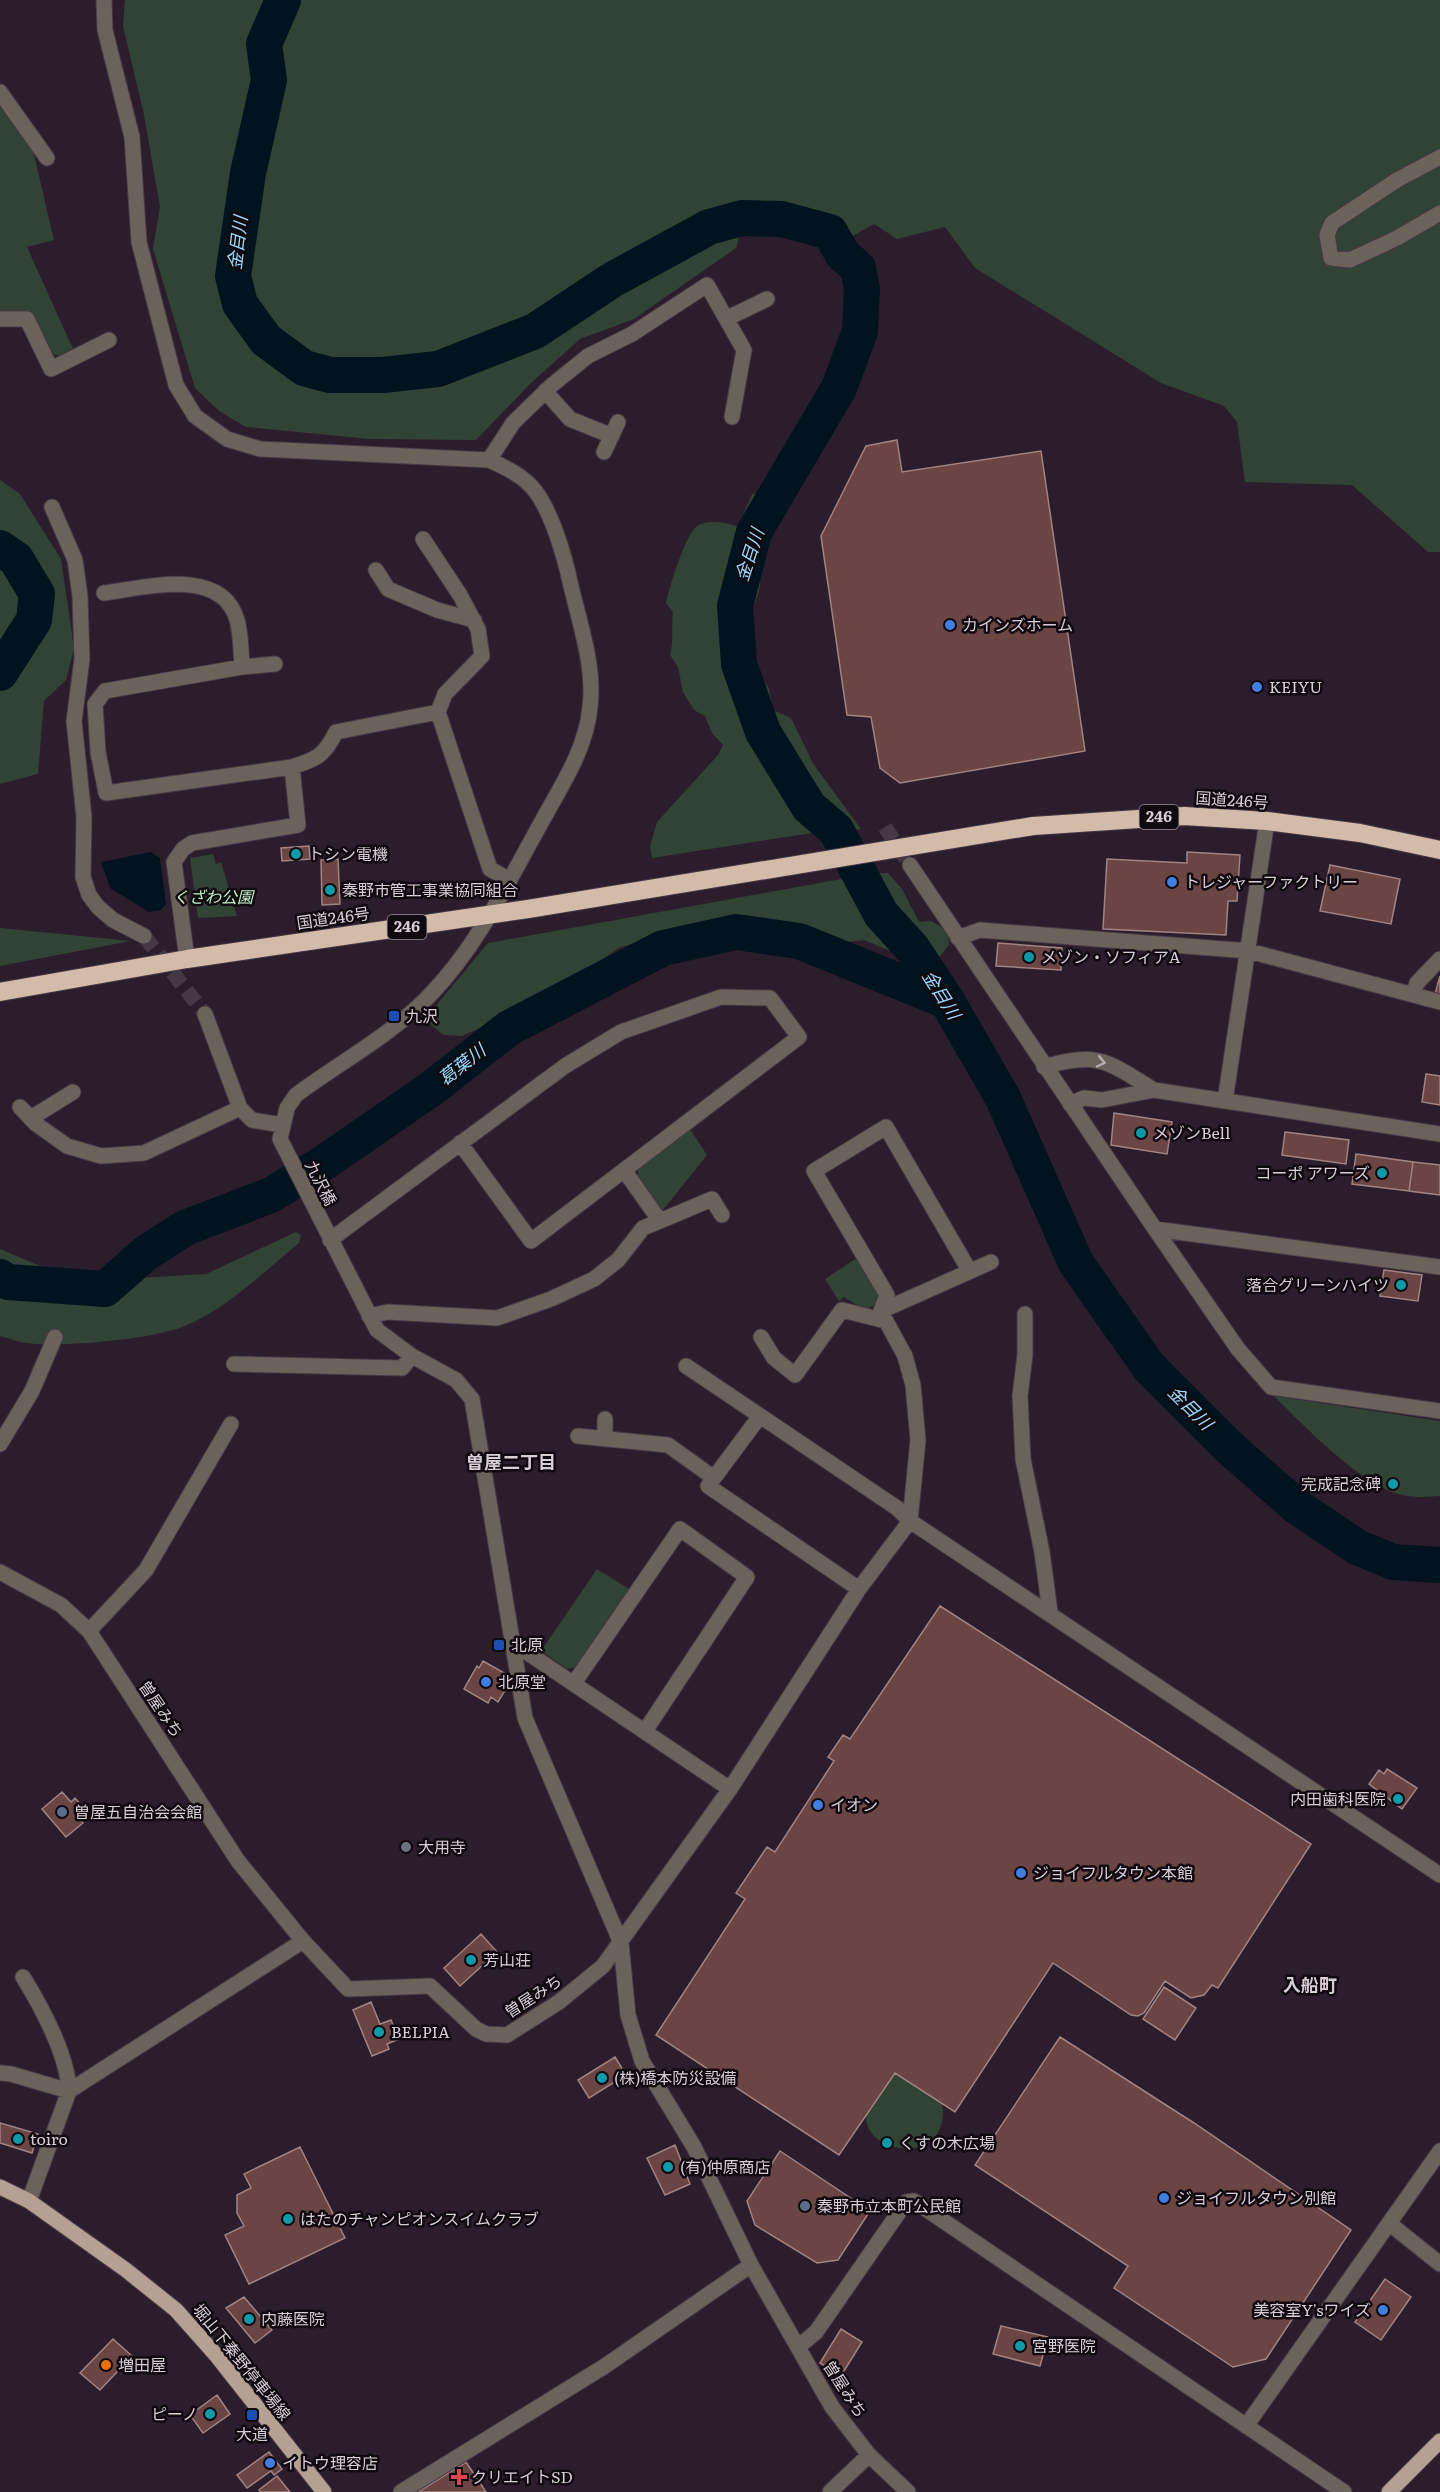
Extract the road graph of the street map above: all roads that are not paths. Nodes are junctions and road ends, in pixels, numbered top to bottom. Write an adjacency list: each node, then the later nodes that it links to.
1 (104, 0): 13 (street)
2 (0, 92): 4 (street)
3 (1440, 157): 5 (street)
4 (47, 158)
5 (1440, 213)
6 (767, 299): 7 (street)
7 (728, 318): 10 (street); 11 (street)
8 (0, 319): 9 (street)
9 (109, 340)
10 (545, 391): 12 (street); 13 (street)
11 (732, 417)
12 (604, 452)
13 (489, 460): 28 (street)
14 (52, 507): 23 (street)
15 (423, 539): 18 (street)
16 (376, 570): 18 (street)
17 (104, 593): 20 (street)
18 (474, 620): 21 (street)
19 (275, 663): 20 (street)
20 (242, 667): 22 (street)
21 (438, 712): 24 (street); 28 (street)
22 (98, 752): 23 (street); 24 (street)
23 (79, 754): 30 (street)
24 (292, 767): 33 (street)
25 (1267, 821): 26 (highway, 国道246号 / 246); 29 (highway, 国道246号 / 246); 32 (street)
26 (1440, 850)
27 (910, 865): 31 (street)
28 (510, 880): 29 (street)
29 (490, 914): 33 (highway, 国道246号 / 246); 45 (street)
30 (144, 936)
31 (958, 938): 32 (street); 39 (street)
32 (1249, 951): 36 (street); 42 (street)
33 (187, 959): 35 (highway, 国道246号 / 246)
34 (1440, 959): 36 (street)
35 (0, 992)
36 (1413, 995): 37 (street)
37 (1440, 1002)
38 (205, 1014): 44 (street)
39 (1044, 1067): 40 (street, one-way to 40); 43 (street)
40 (1155, 1090): 42 (street); 43 (street)
41 (73, 1092): 44 (street)
42 (1225, 1101): 46 (street)
43 (1070, 1104): 51 (street)
44 (240, 1108): 45 (street)
45 (282, 1125): 52 (street, 九沢橋)
46 (1440, 1134)
47 (460, 1143): 48 (street); 48 (street); 52 (street)
48 (624, 1170): 50 (street)
49 (722, 1215): 50 (street)
50 (660, 1221): 57 (street)
51 (1155, 1229): 54 (street); 64 (street)
52 (330, 1240): 57 (street, 九沢橋)
53 (991, 1262): 55 (street)
54 (1440, 1267)
55 (969, 1270): 58 (street); 58 (street)
56 (1025, 1314): 75 (street)
57 (369, 1316): 61 (street, 九沢橋)
58 (884, 1316): 60 (street); 72 (street)
59 (55, 1337): 70 (street)
60 (761, 1337)
61 (412, 1356): 62 (street); 77 (street, 九沢橋)
62 (234, 1364)
63 (686, 1366): 65 (street)
64 (1440, 1411)
65 (760, 1416): 71 (street); 72 (street)
66 (605, 1419): 69 (street)
67 (231, 1424): 76 (street)
68 (578, 1436): 69 (street)
69 (605, 1439): 71 (street)
70 (0, 1444)
71 (714, 1478): 74 (street)
72 (910, 1521): 74 (street); 75 (street)
73 (0, 1572): 76 (street, 曽屋みち)
74 (859, 1589): 80 (street)
75 (1050, 1612): 81 (street)
76 (89, 1631): 82 (street, 曽屋みち)
77 (513, 1643): 78 (street); 83 (street, 九沢橋)
78 (574, 1683): 79 (street); 79 (street)
79 (645, 1731): 80 (street)
80 (730, 1789): 83 (street)
81 (1440, 1875)
82 (303, 1941): 83 (street, 曽屋みち); 86 (street)
83 (621, 1943): 92 (street, 曽屋みち)
84 (23, 1977): 86 (street)
85 (0, 2073): 86 (street)
86 (69, 2091): 89 (street)
87 (1440, 2151): 90 (street)
88 (0, 2187): 89 (main road, 堀山下秦野停車場線)
89 (29, 2201): 97 (main road, 堀山下秦野停車場線)
90 (1390, 2224): 91 (street); 94 (street)
91 (1440, 2264)
92 (751, 2265): 93 (street, 曽屋みち); 98 (street)
93 (798, 2347): 94 (street); 96 (street, 曽屋みち)
94 (1246, 2426): 101 (street)
95 (1438, 2447): 102 (main road)
96 (869, 2455): 99 (street); 100 (street, 曽屋みち)
97 (324, 2492)
98 (401, 2492)
99 (830, 2492)
100 (908, 2492)
101 (1344, 2492)
102 (1389, 2492)

